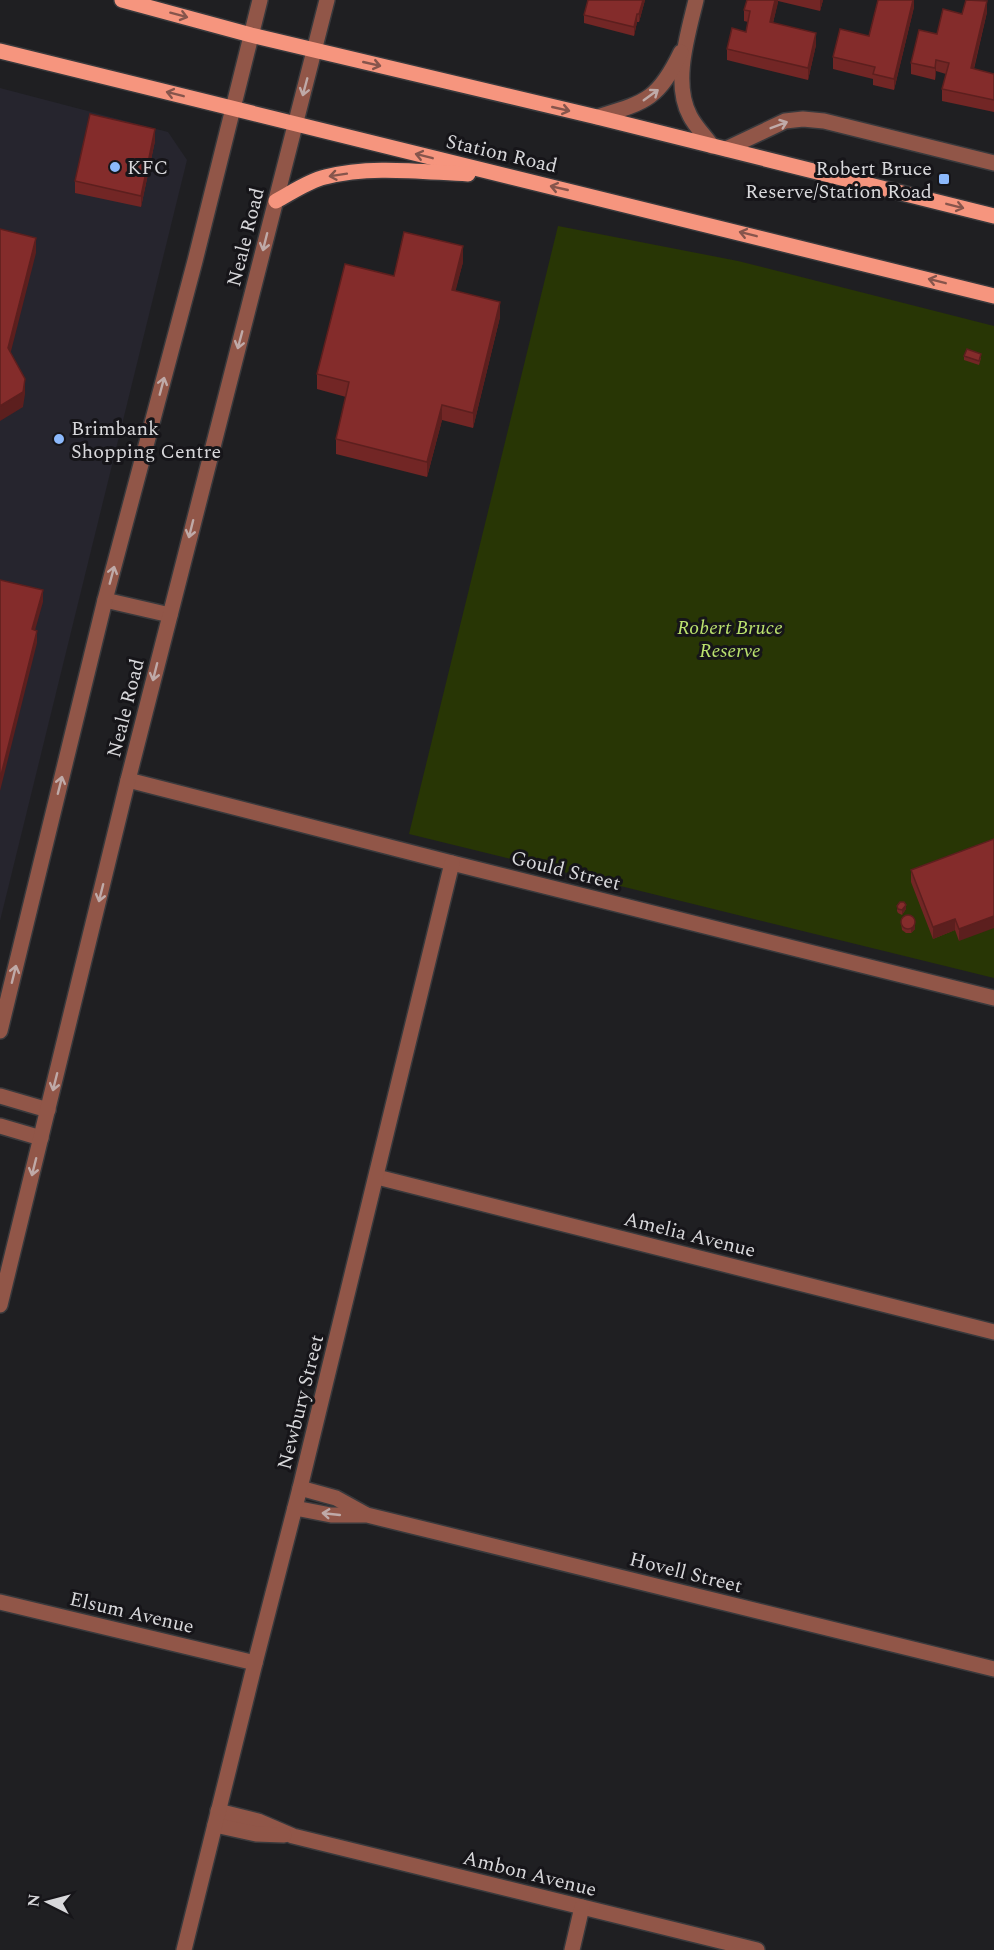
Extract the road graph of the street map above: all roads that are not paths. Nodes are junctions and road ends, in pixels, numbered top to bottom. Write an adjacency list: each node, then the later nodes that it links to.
1 (122, 0): 5 (main road, one-way to 5)
2 (260, 0): 5 (street)
3 (327, 0): 7 (street, Neale Road)
4 (696, 0): 6 (street)
5 (250, 35): 7 (main road); 9 (street)
6 (685, 44): 10 (street, one-way to 6); 12 (street)
7 (315, 50): 10 (main road, one-way to 10); 11 (street, Neale Road, one-way to 11)
8 (0, 51): 9 (main road, Station Road, one-way to 8)
9 (232, 108): 11 (main road, Station Road); 18 (street, one-way to 9)
10 (597, 117): 12 (main road)
11 (296, 123): 14 (main road, Station Road, one-way to 11); 15 (street, Neale Road)
12 (719, 148): 13 (street, one-way to 13); 16 (main road, one-way to 16)
13 (994, 163)
14 (501, 175): 15 (main road, one-way to 15); 17 (main road, Station Road, one-way to 14)
15 (276, 201): 19 (street, Neale Road, one-way to 19)
16 (994, 216)
17 (994, 296)
18 (105, 600): 19 (street); 23 (street, one-way to 18)
19 (170, 615): 20 (street, Neale Road, one-way to 20)
20 (128, 780): 21 (street, Gould Street); 25 (street, Neale Road, one-way to 25)
21 (452, 863): 22 (street, Gould Street); 28 (street, Newbury Street)
22 (994, 998)
23 (0, 1031)
24 (0, 1096): 25 (street)
25 (48, 1110): 27 (street, Neale Road)
26 (0, 1126): 27 (street)
27 (41, 1138): 29 (street, Neale Road, one-way to 29)
28 (377, 1177): 30 (street, Amelia Avenue); 31 (street, Newbury Street)
29 (0, 1305)
30 (994, 1332)
31 (300, 1488): 32 (street, Newbury Street); 33 (street, Hovell Street)
32 (295, 1508): 33 (street, Hovell Street, one-way to 32); 35 (street, Newbury Street)
33 (367, 1515): 36 (street, Hovell Street)
34 (0, 1602): 35 (street, Elsum Avenue)
35 (255, 1663): 37 (street, Newbury Street)
36 (994, 1670)
37 (216, 1818): 38 (street, Ambon Avenue); 39 (street, Newbury Street)
38 (582, 1907): 40 (street); 41 (street, Ambon Avenue)
39 (184, 1950)
40 (572, 1950)
41 (757, 1950)

